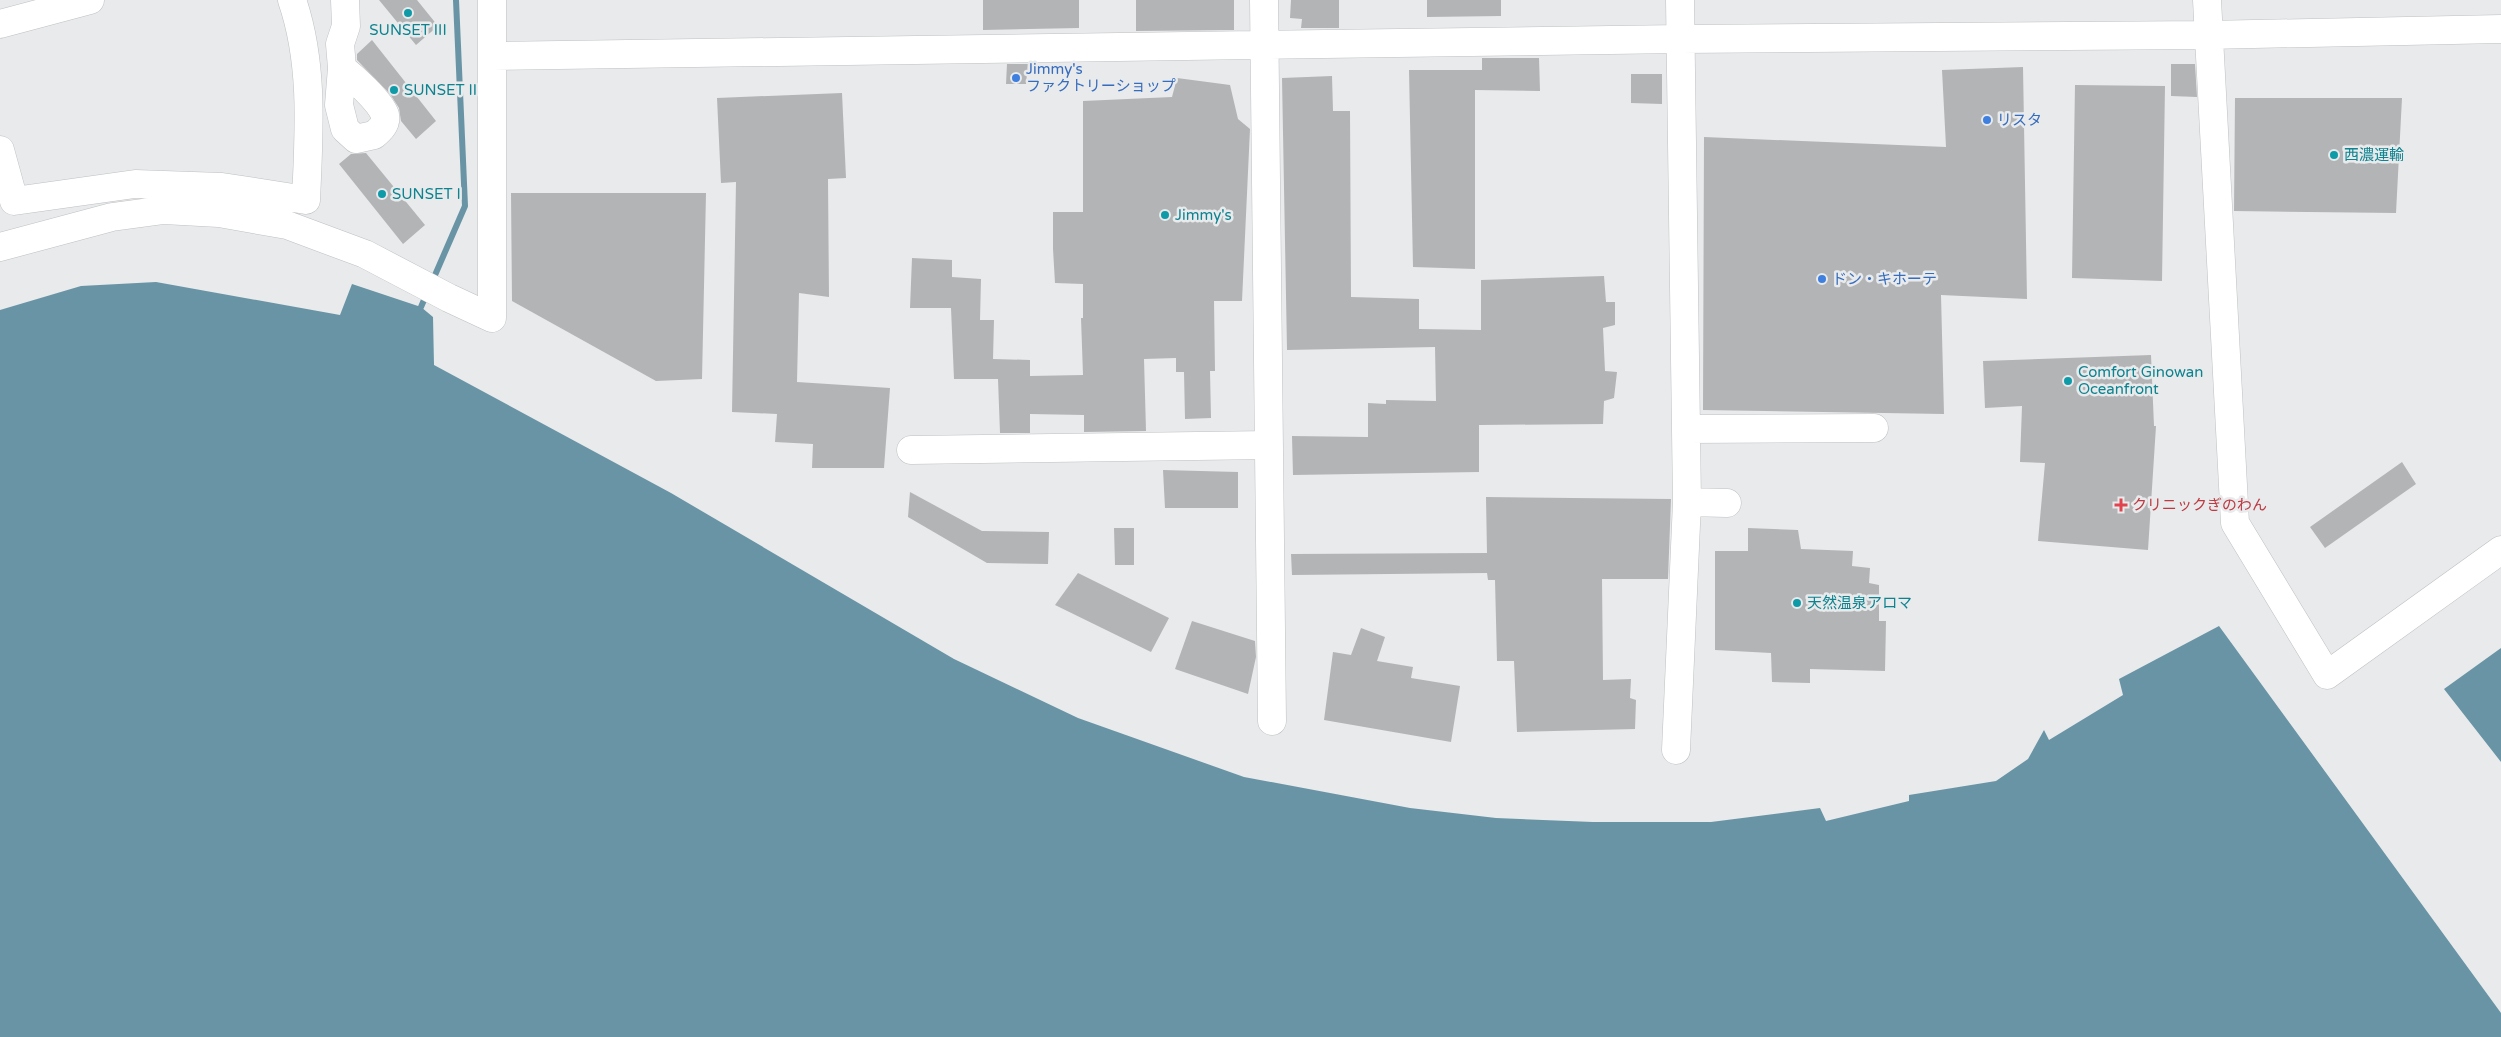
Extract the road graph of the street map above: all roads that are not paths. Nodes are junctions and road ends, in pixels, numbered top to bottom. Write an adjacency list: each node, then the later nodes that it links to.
1 (90, 0): 8 (street)
2 (292, 0): 15 (street)
3 (345, 0): 14 (street)
4 (492, 0): 13 (street)
5 (1264, 0): 12 (street)
6 (1680, 0): 11 (street)
7 (2206, 0): 10 (street)
8 (0, 24)
9 (2501, 29): 10 (street)
10 (2207, 35): 11 (street); 23 (street)
11 (1680, 39): 12 (street); 18 (street)
12 (1264, 45): 13 (street); 19 (street)
13 (493, 56): 16 (street)
14 (342, 68)
15 (0, 150)
16 (0, 247)
17 (1874, 428): 18 (street)
18 (1687, 429): 21 (street)
19 (1269, 445): 20 (street); 24 (street)
20 (911, 450)
21 (1687, 502): 22 (street); 25 (street)
22 (1727, 503)
23 (2501, 550)
24 (1272, 721)
25 (1676, 750)

